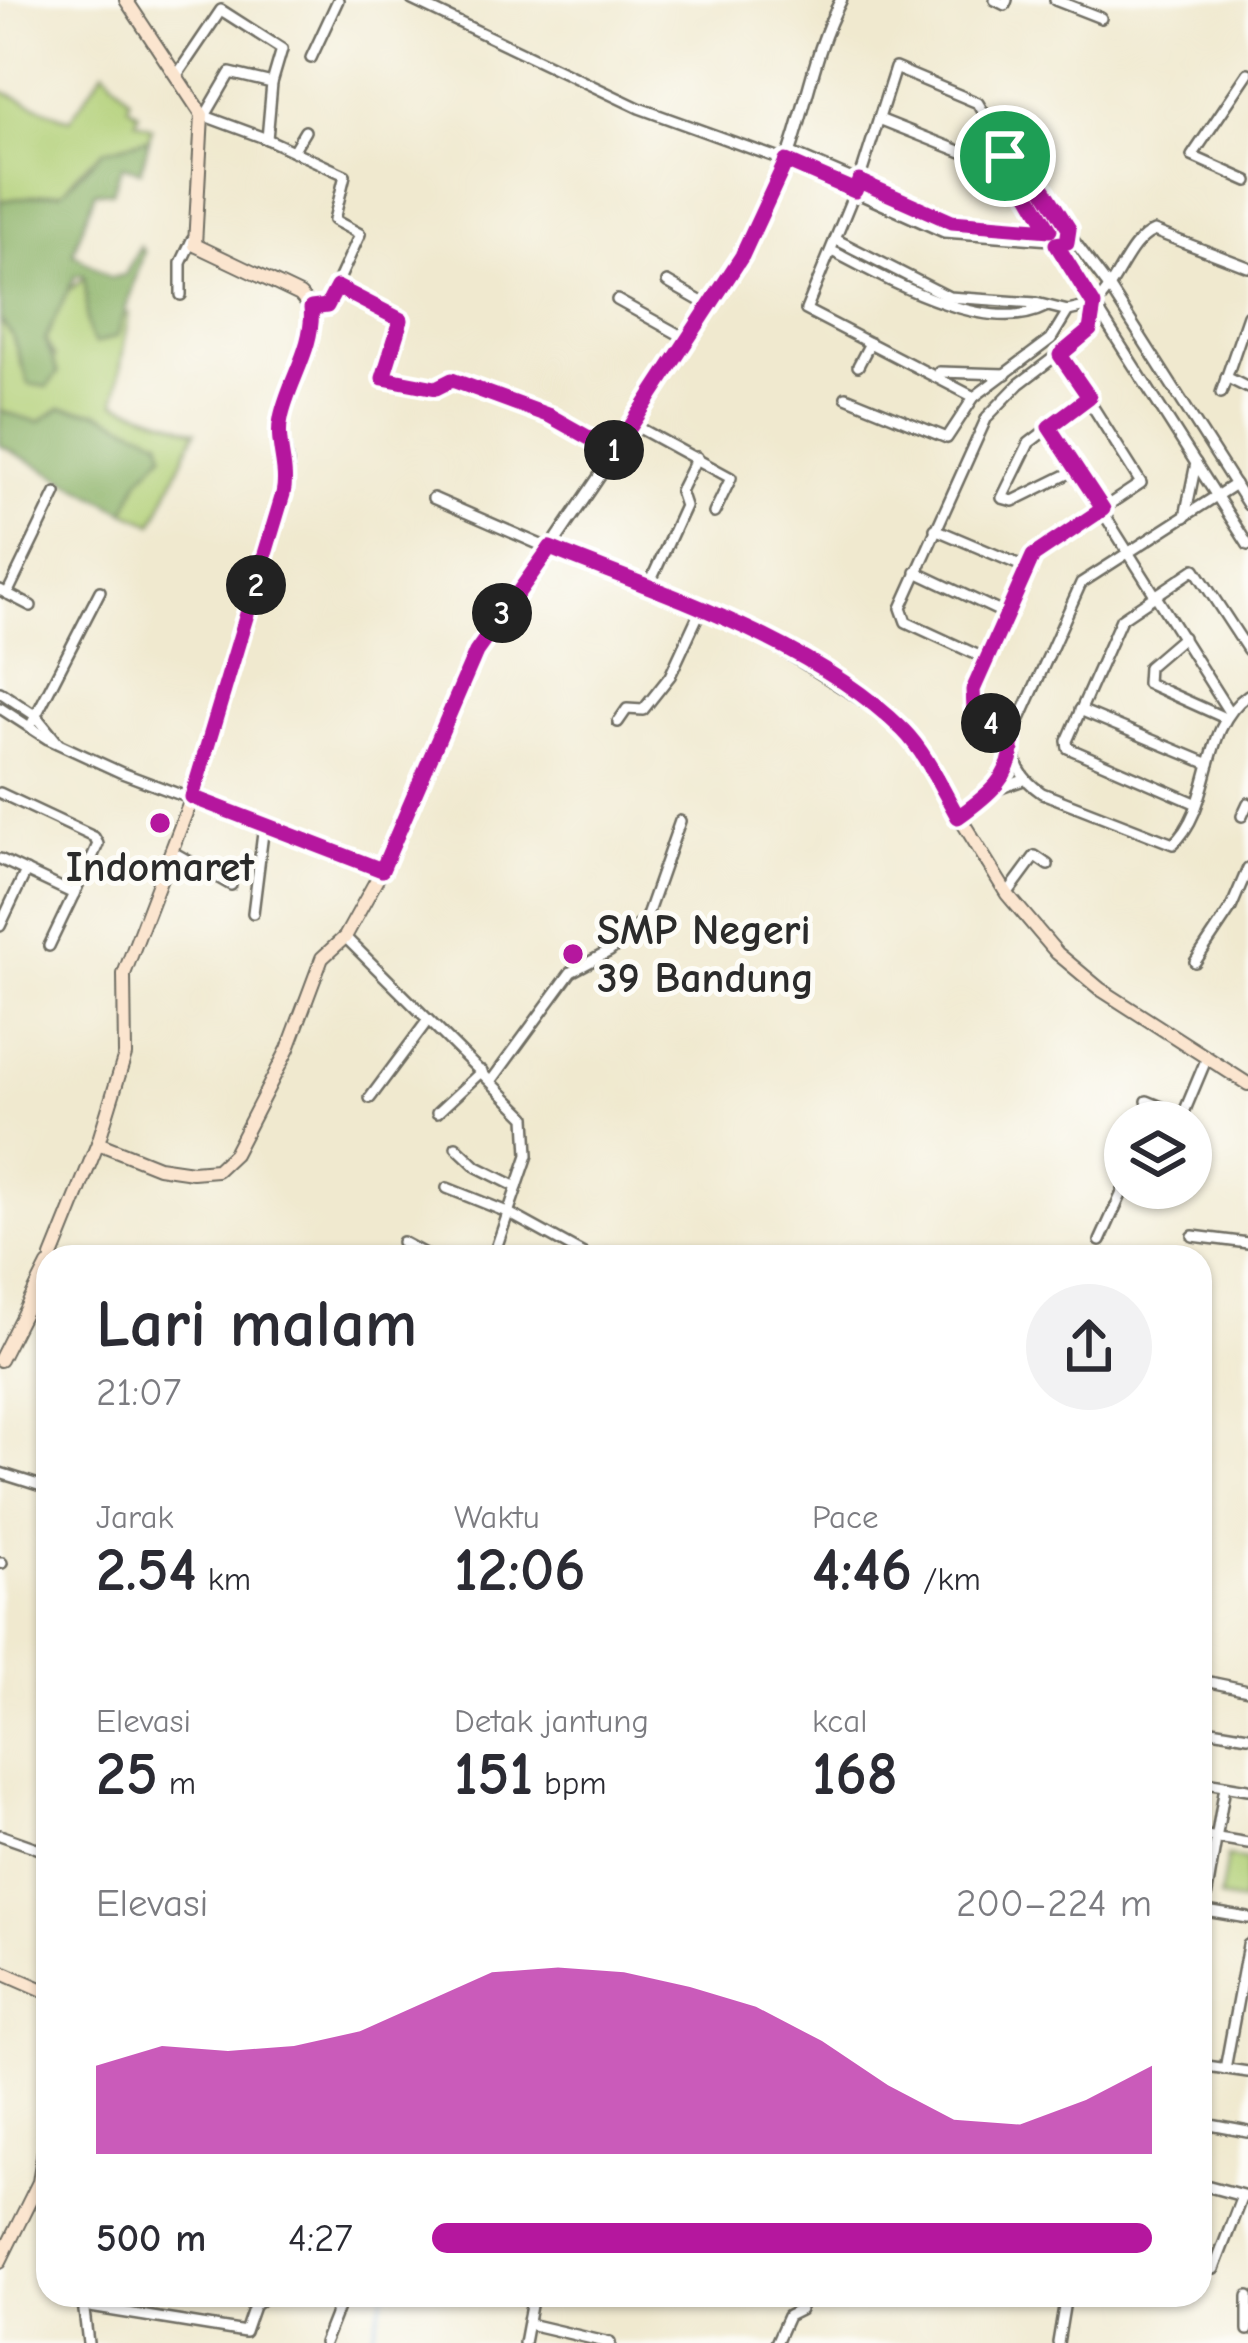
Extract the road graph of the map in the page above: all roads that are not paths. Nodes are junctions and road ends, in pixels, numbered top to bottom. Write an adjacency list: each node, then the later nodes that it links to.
1 (127, 0): 10 (main road)
2 (338, 0): 9 (street)
3 (412, 0): 20 (street)
4 (841, 0): 20 (street)
5 (995, 0): 6 (street)
6 (1007, 0)
7 (1055, 0): 8 (street)
8 (1101, 18)
9 (310, 58)
10 (179, 72): 12 (street); 13 (main road)
11 (1248, 73): 22 (street)
12 (272, 83): 13 (street); 16 (street)
13 (204, 116): 16 (street); 25 (main road)
14 (879, 119): 17 (street); 21 (street); 23 (street)
15 (305, 131): 18 (street)
16 (267, 139): 18 (street)
17 (1000, 145): 19 (street); 21 (street)
18 (293, 151): 31 (street)
19 (1021, 153): 21 (street); 24 (street)
20 (787, 156): 23 (street); 36 (street)
21 (1005, 156): 24 (street)
22 (1248, 182)
23 (857, 186): 24 (street); 26 (street)
24 (1054, 233): 32 (street); 35 (street)
25 (192, 240): 33 (street); 37 (main road)
26 (837, 240): 27 (street); 28 (street)
27 (832, 251): 28 (street); 41 (street)
28 (864, 262): 38 (street)
29 (1248, 267): 32 (street)
30 (667, 282): 36 (street)
31 (337, 287): 37 (street); 54 (street)
32 (1111, 290): 35 (street); 58 (street)
33 (182, 295)
34 (617, 299): 40 (street)
35 (1094, 305): 38 (street); 42 (street); 56 (street)
36 (709, 306): 40 (street)
37 (311, 308): 95 (main road)
38 (1068, 311): 45 (street)
39 (1248, 315): 46 (street)
40 (686, 340): 52 (street)
41 (870, 344): 43 (street); 44 (street)
42 (1060, 355): 50 (street); 66 (street)
43 (859, 366)
44 (933, 371): 45 (street); 49 (street)
45 (1006, 374): 49 (street)
46 (1226, 377): 47 (street); 48 (street)
47 (1248, 388)
48 (1221, 393)
49 (974, 397): 51 (street)
50 (1089, 397): 53 (street); 63 (street)
51 (846, 398)
52 (632, 424): 54 (street); 55 (street)
53 (1049, 427): 57 (street); 57 (street)
54 (614, 452): 68 (street)
55 (697, 457): 64 (street); 72 (street)
56 (1196, 464): 60 (street); 65 (street)
57 (1076, 470): 63 (street)
58 (1235, 484): 60 (street); 62 (street)
59 (56, 493): 74 (street)
60 (1216, 497): 65 (street); 67 (street)
61 (433, 498): 68 (street)
62 (1248, 505)
63 (1103, 509): 69 (street); 70 (street)
64 (714, 513)
65 (1186, 517): 69 (street)
66 (935, 529): 70 (street); 71 (street)
67 (1248, 545)
68 (550, 548): 72 (main road); 107 (main road)
69 (1127, 551): 75 (street); 89 (street)
70 (1027, 568): 78 (street)
71 (916, 572): 78 (street); 81 (street)
72 (648, 587): 77 (main road)
73 (100, 591): 87 (street)
74 (4, 592): 76 (street)
75 (1157, 594): 79 (street); 80 (street); 85 (street)
76 (31, 606)
77 (701, 609): 88 (street); 98 (main road)
78 (1005, 614): 81 (street)
79 (1184, 637): 86 (street); 86 (street)
80 (1248, 650)
81 (986, 659): 89 (street)
82 (0, 692): 87 (street)
83 (1248, 695): 86 (street)
84 (0, 708): 87 (street)
85 (1080, 710): 91 (street); 97 (street)
86 (1227, 716): 91 (street)
87 (34, 721): 95 (street)
88 (618, 722)
89 (1012, 737): 90 (street)
90 (1013, 758): 92 (street); 93 (street)
91 (1209, 764): 97 (street)
92 (1024, 780): 93 (street); 97 (street)
93 (992, 791): 98 (street)
94 (0, 793): 104 (street)
95 (192, 797): 101 (street); 102 (main road)
96 (1248, 802): 99 (street)
97 (1195, 803)
98 (958, 817): 112 (main road)
99 (1242, 817)
100 (680, 821): 121 (street)
101 (264, 825): 107 (street); 113 (street)
102 (171, 850): 110 (street); 126 (main road)
103 (0, 859): 108 (street)
104 (91, 860)
105 (1048, 866): 112 (street)
106 (1248, 868): 117 (street)
107 (382, 870): 115 (main road)
108 (26, 871): 111 (street); 114 (street)
109 (81, 879): 111 (street)
110 (231, 885)
111 (74, 894): 116 (street)
112 (1007, 894): 119 (main road)
113 (253, 913)
114 (0, 926)
115 (345, 937): 118 (street); 126 (main road)
116 (49, 946)
117 (1195, 962)
118 (428, 1020): 120 (street); 123 (street)
119 (1206, 1060): 122 (main road); 124 (street)
120 (482, 1071): 121 (street); 125 (street)
121 (492, 1080): 128 (street)
122 (1248, 1084)
123 (370, 1098)
124 (1189, 1101)
125 (437, 1113)
126 (98, 1143): 136 (main road)
127 (456, 1147): 128 (street)
128 (517, 1186): 131 (street)
129 (448, 1188): 131 (street)
130 (1115, 1209): 133 (street)
131 (507, 1212): 138 (street); 139 (street)
132 (1193, 1236): 135 (street)
133 (1100, 1241)
134 (402, 1242): 137 (street)
135 (1248, 1244)
136 (57, 1245)
137 (408, 1245)
138 (497, 1245)
139 (567, 1245)
140 (36, 1285): 141 (main road)
141 (5, 1339): 142 (main road)
142 (0, 1360)
143 (0, 1473): 144 (street)
144 (36, 1484)
145 (1212, 1682): 146 (street)
146 (1248, 1690)
147 (1212, 1730): 148 (street)
148 (1248, 1736)
149 (1212, 1783): 150 (street)
150 (1225, 1786): 151 (street); 154 (street)
151 (1248, 1789)
152 (0, 1835): 156 (street)
153 (1212, 1837): 154 (street)
154 (1216, 1838): 155 (street); 157 (street)
155 (1248, 1843)
156 (36, 1848)
157 (1212, 1859)
158 (1212, 1912): 159 (street)
159 (1248, 1918)
160 (1248, 1945): 164 (street)
161 (0, 1971): 162 (main road)
162 (36, 1987)
163 (1212, 2067): 164 (street)
164 (1225, 2069): 165 (street)
165 (1248, 2072)
166 (1212, 2125): 167 (street)
167 (1248, 2132)
168 (1212, 2187): 169 (street)
169 (1245, 2196): 172 (street)
170 (36, 2199): 171 (main road)
171 (0, 2261)
172 (1214, 2269)
173 (1248, 2296): 182 (street)
174 (84, 2307): 183 (street)
175 (114, 2307): 176 (street)
176 (254, 2307)
177 (338, 2307): 184 (street)
178 (531, 2307): 181 (street)
179 (1064, 2307): 188 (street)
180 (800, 2310): 187 (street)
181 (529, 2324): 185 (street); 186 (street)
182 (1248, 2330)
183 (88, 2343)
184 (324, 2343)
185 (524, 2343)
186 (610, 2343)
187 (776, 2343)
188 (1058, 2343)

